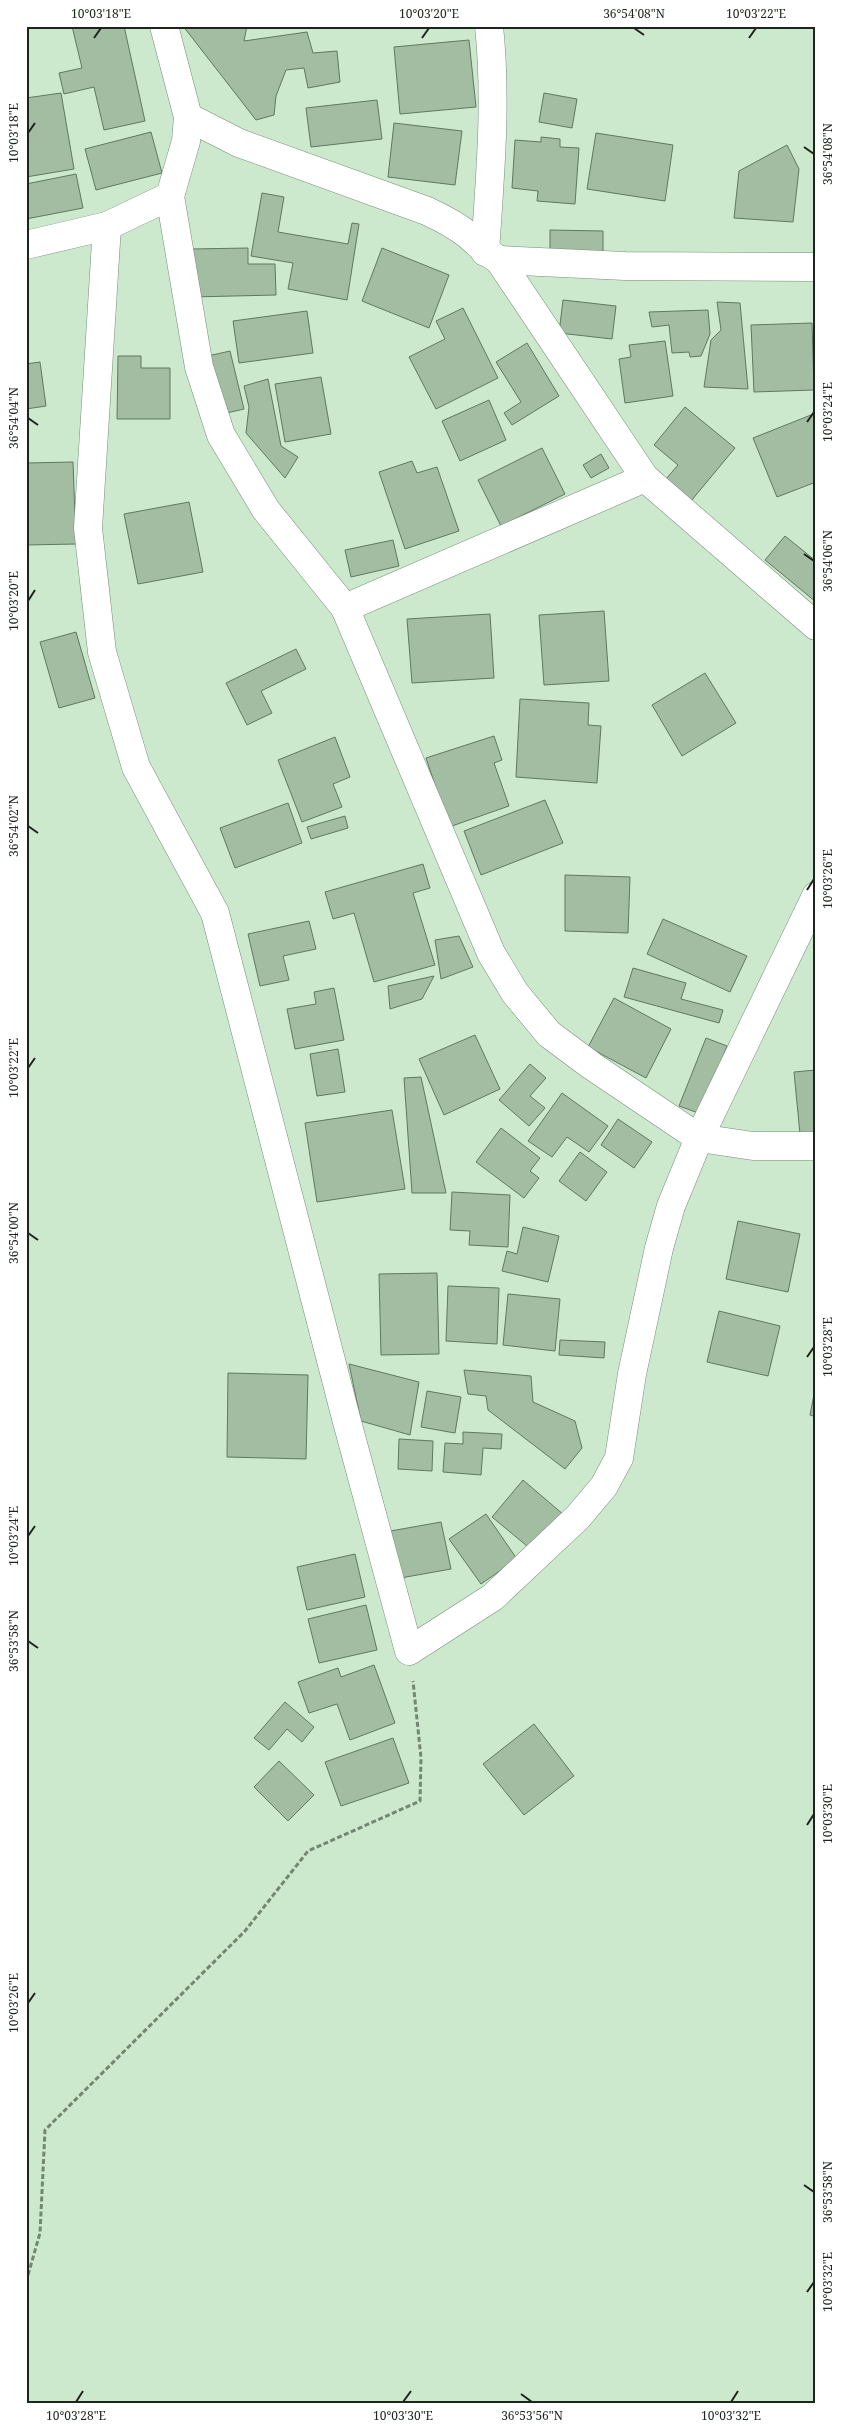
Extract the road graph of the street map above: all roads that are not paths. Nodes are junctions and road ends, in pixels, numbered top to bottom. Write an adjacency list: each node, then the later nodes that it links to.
1 (164, 26): 3 (street)
2 (489, 26): 7 (street)
3 (188, 117): 4 (street); 7 (street)
4 (170, 196): 5 (street); 10 (street)
5 (107, 226): 6 (street); 13 (street)
6 (26, 244)
7 (492, 256): 8 (street); 9 (street)
8 (816, 267)
9 (644, 478): 10 (street); 11 (street)
10 (345, 608): 13 (street)
11 (816, 626)
12 (816, 896): 13 (street)
13 (698, 1138): 14 (street)
14 (816, 1146)

